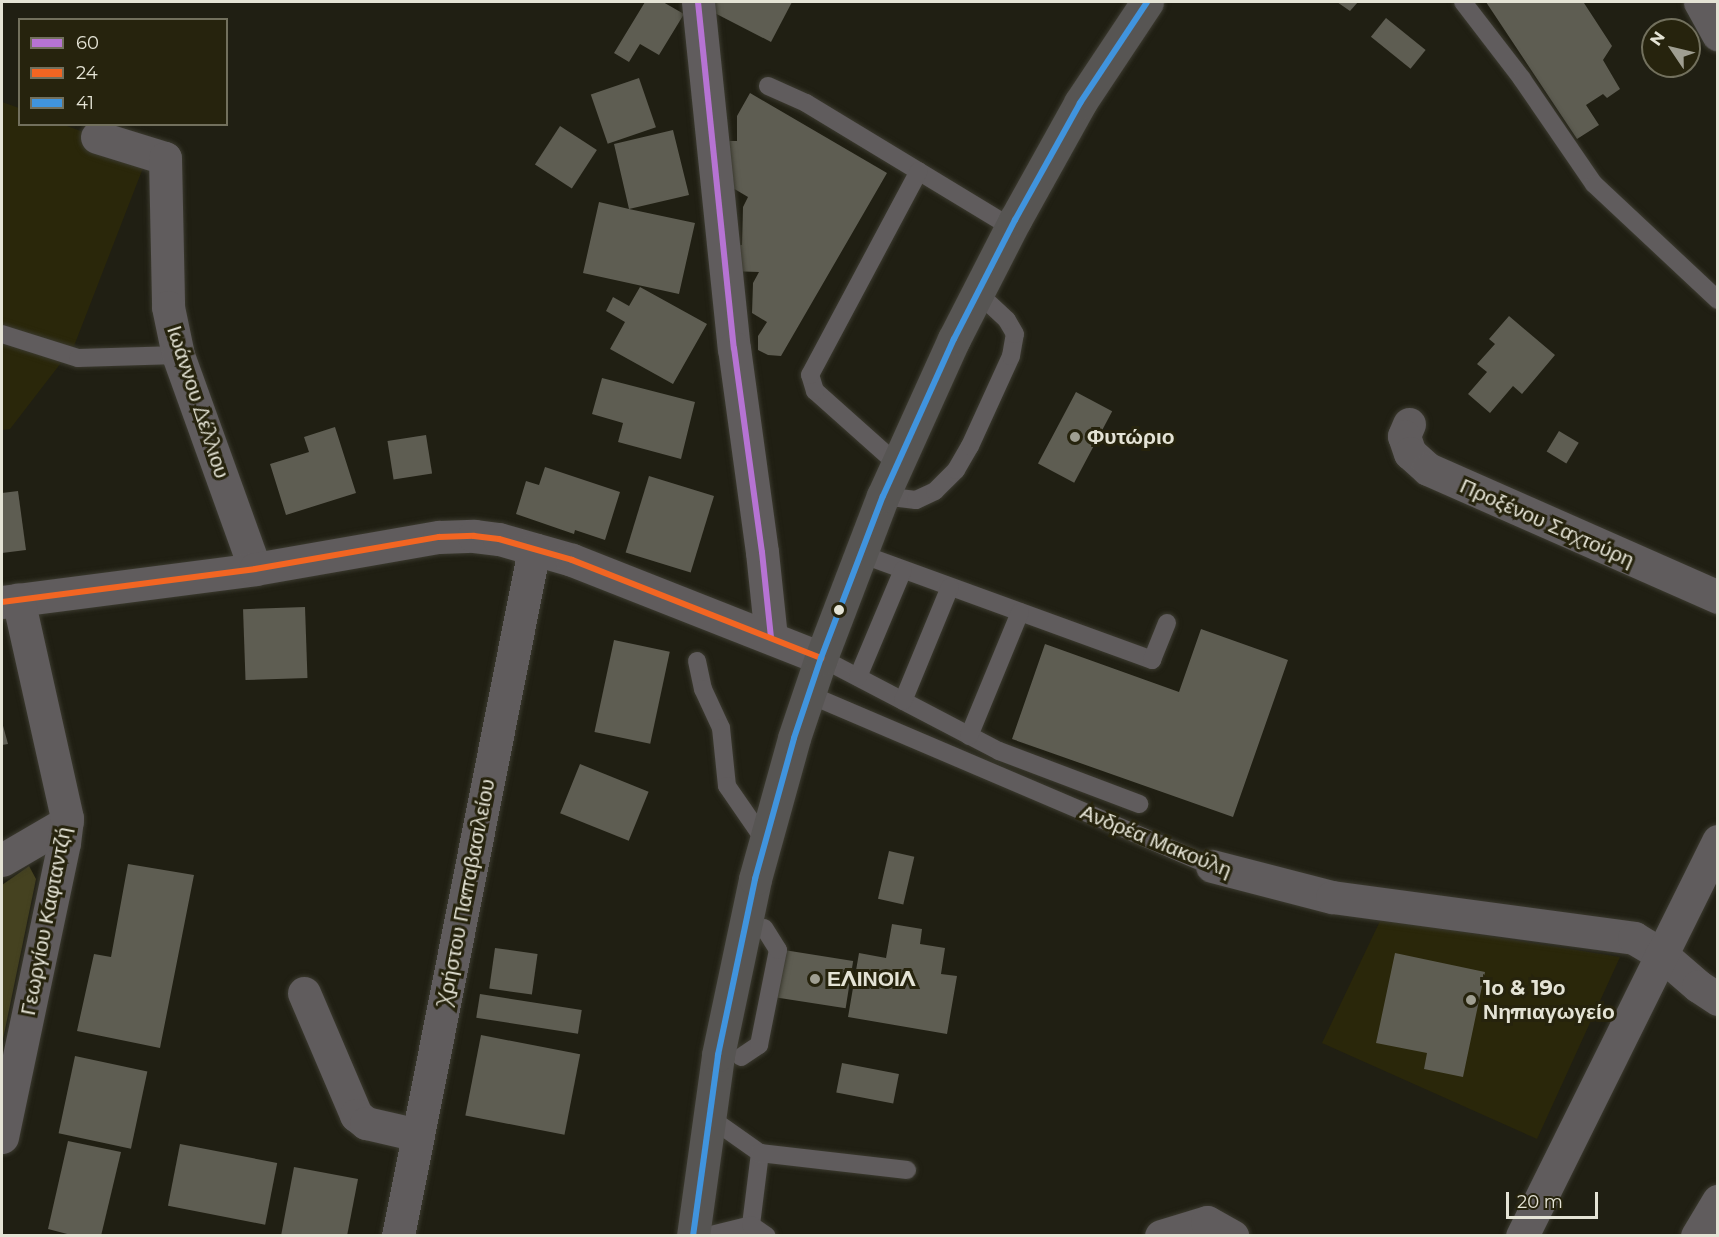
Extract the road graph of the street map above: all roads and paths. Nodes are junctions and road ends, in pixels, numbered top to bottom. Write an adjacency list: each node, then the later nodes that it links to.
1 (698, 2): 26 (street)
2 (1147, 2): 9 (main road)
3 (1463, 2): 11 (lane)
4 (1700, 2): 5 (street)
5 (1718, 34)
6 (768, 86): 8 (lane)
7 (97, 136): 13 (street, Ιωάννου Δέλλιου)
8 (919, 171): 9 (lane); 15 (lane)
9 (1011, 227): 10 (main road)
10 (977, 292): 15 (main road); 16 (lane)
11 (1718, 300)
12 (2, 334): 13 (lane)
13 (178, 355): 19 (street, Ιωάννου Δέλλιου)
14 (1409, 424): 22 (street, Προξένου Σαχτούρη)
15 (897, 464): 16 (main road)
16 (883, 496): 18 (main road)
17 (534, 549): 19 (street); 26 (street); 45 (street, Χρήστου Παπαβασιλείου)
18 (861, 554): 20 (lane); 27 (main road)
19 (255, 569): 23 (street)
20 (903, 570): 21 (lane); 29 (lane)
21 (950, 587): 24 (lane); 31 (lane)
22 (1718, 597)
23 (10, 601): 34 (street, Γεωργίου Καφταντζή)
24 (1020, 612): 25 (lane); 32 (lane)
25 (1167, 623)
26 (771, 638): 27 (street)
27 (821, 658): 29 (lane); 30 (main road)
28 (697, 661): 35 (lane)
29 (858, 677): 31 (lane)
30 (808, 694): 35 (main road); 38 (lane, Ανδρέα Μακούλη)
31 (903, 701): 32 (lane)
32 (969, 736): 33 (lane)
33 (1139, 804)
34 (67, 822): 37 (street); 46 (street, Γεωργίου Καφταντζή)
35 (765, 841): 44 (main road)
36 (1718, 841): 40 (street)
37 (2, 860)
38 (1212, 866): 40 (street, Ανδρέα Μακούλη)
39 (764, 928): 43 (lane)
40 (1661, 954): 42 (street, Ανδρέα Μακούλη); 57 (street)
41 (304, 993): 45 (street)
42 (1718, 999)
43 (741, 1057)
44 (709, 1117): 47 (lane); 52 (main road)
45 (418, 1135): 51 (street, Χρήστου Παπαβασιλείου)
46 (2, 1137)
47 (760, 1153): 48 (lane); 50 (lane)
48 (907, 1170)
49 (1718, 1201): 58 (street)
50 (751, 1225): 53 (lane); 54 (lane)
51 (399, 1236)
52 (693, 1236)
53 (707, 1236)
54 (767, 1236)
55 (1161, 1236): 56 (street)
56 (1232, 1236)
57 (1522, 1236)
58 (1697, 1236)

